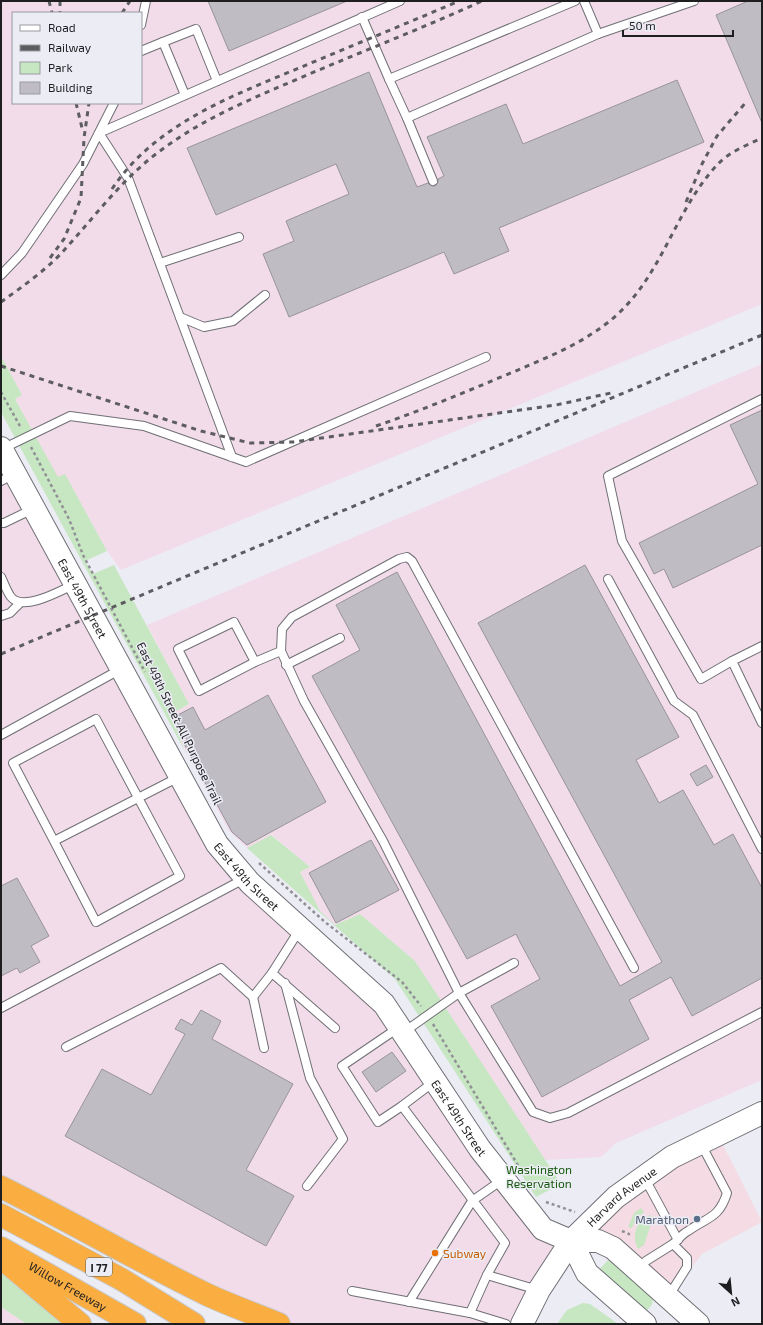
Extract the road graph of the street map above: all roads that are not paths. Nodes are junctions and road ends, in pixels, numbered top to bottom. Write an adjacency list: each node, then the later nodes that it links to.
1 (146, 1): 8 (lane)
2 (400, 1): 7 (lane)
3 (575, 1): 12 (lane)
4 (584, 1): 9 (lane)
5 (692, 1): 6 (lane)
6 (677, 4): 9 (lane)
7 (362, 17): 12 (lane); 13 (lane)
8 (142, 20)
9 (598, 34): 16 (lane)
10 (163, 42): 11 (lane); 13 (lane); 14 (lane)
11 (142, 51)
12 (389, 79): 16 (lane)
13 (217, 81): 14 (lane)
14 (185, 95): 17 (lane)
15 (113, 104): 17 (lane)
16 (407, 118): 18 (lane)
17 (98, 133): 20 (lane); 21 (lane)
18 (433, 181)
19 (239, 237): 20 (lane)
20 (160, 263): 23 (lane)
21 (1, 275)
22 (265, 295): 23 (lane)
23 (180, 317): 27 (lane)
24 (486, 357): 27 (lane)
25 (762, 399): 39 (lane)
26 (1, 449): 27 (lane); 28 (street, East 49th Street)
27 (232, 457)
28 (8, 478): 29 (street, East 49th Street)
29 (34, 508): 30 (lane); 33 (street, East 49th Street)
30 (1, 523)
31 (1, 577): 34 (lane)
32 (608, 579): 48 (lane)
33 (75, 584): 34 (lane); 42 (street, East 49th Street)
34 (20, 603): 35 (lane)
35 (1, 616)
36 (340, 638): 41 (lane)
37 (762, 646): 39 (lane)
38 (281, 651): 40 (lane); 41 (lane); 52 (lane)
39 (732, 661): 43 (lane)
40 (255, 662): 40 (lane)
41 (286, 665): 55 (lane)
42 (121, 668): 44 (lane); 45 (street, East 49th Street)
43 (762, 723)
44 (1, 735)
45 (180, 777): 46 (lane); 49 (street, East 49th Street)
46 (138, 798): 47 (lane); 47 (lane); 47 (lane)
47 (54, 841)
48 (762, 849)
49 (252, 870): 50 (street, East 49th Street); 57 (lane)
50 (300, 929): 53 (lane); 60 (street, East 49th Street)
51 (514, 963): 55 (lane)
52 (634, 968)
53 (272, 973): 54 (lane); 56 (lane)
54 (284, 983): 59 (lane); 69 (lane)
55 (459, 993): 58 (lane); 60 (lane)
56 (253, 997): 61 (lane); 62 (lane)
57 (1, 1008)
58 (762, 1012)
59 (335, 1028)
60 (401, 1030): 63 (street, East 49th Street); 64 (lane)
61 (66, 1046)
62 (264, 1048)
63 (435, 1081): 64 (lane); 67 (street, East 49th Street)
64 (402, 1106): 71 (lane)
65 (762, 1113): 66 (street, Harvard Avenue)
66 (700, 1143): 68 (street, Harvard Avenue); 74 (lane)
67 (512, 1175): 71 (lane); 73 (street, East 49th Street)
68 (643, 1177): 73 (street, Harvard Avenue); 74 (lane)
69 (307, 1186)
70 (1, 1187): 87 (highway)
71 (472, 1201): 78 (lane); 82 (lane)
72 (1, 1215): 86 (highway, I 77)
73 (571, 1241): 77 (street); 79 (street, Harvard Avenue); 90 (street)
74 (676, 1242): 77 (lane); 81 (lane)
75 (1, 1248): 85 (highway, Willow Freeway / I 77)
76 (1, 1258): 84 (highway)
77 (637, 1270): 81 (street)
78 (487, 1275): 79 (lane); 83 (lane)
79 (539, 1290): 89 (street, Harvard Avenue)
80 (352, 1291): 82 (lane)
81 (668, 1298): 91 (street)
82 (409, 1302): 83 (lane)
83 (470, 1313): 88 (lane)
84 (80, 1324)
85 (135, 1324)
86 (194, 1324)
87 (279, 1324)
88 (506, 1324)
89 (522, 1324)
90 (645, 1324)
91 (698, 1324)

